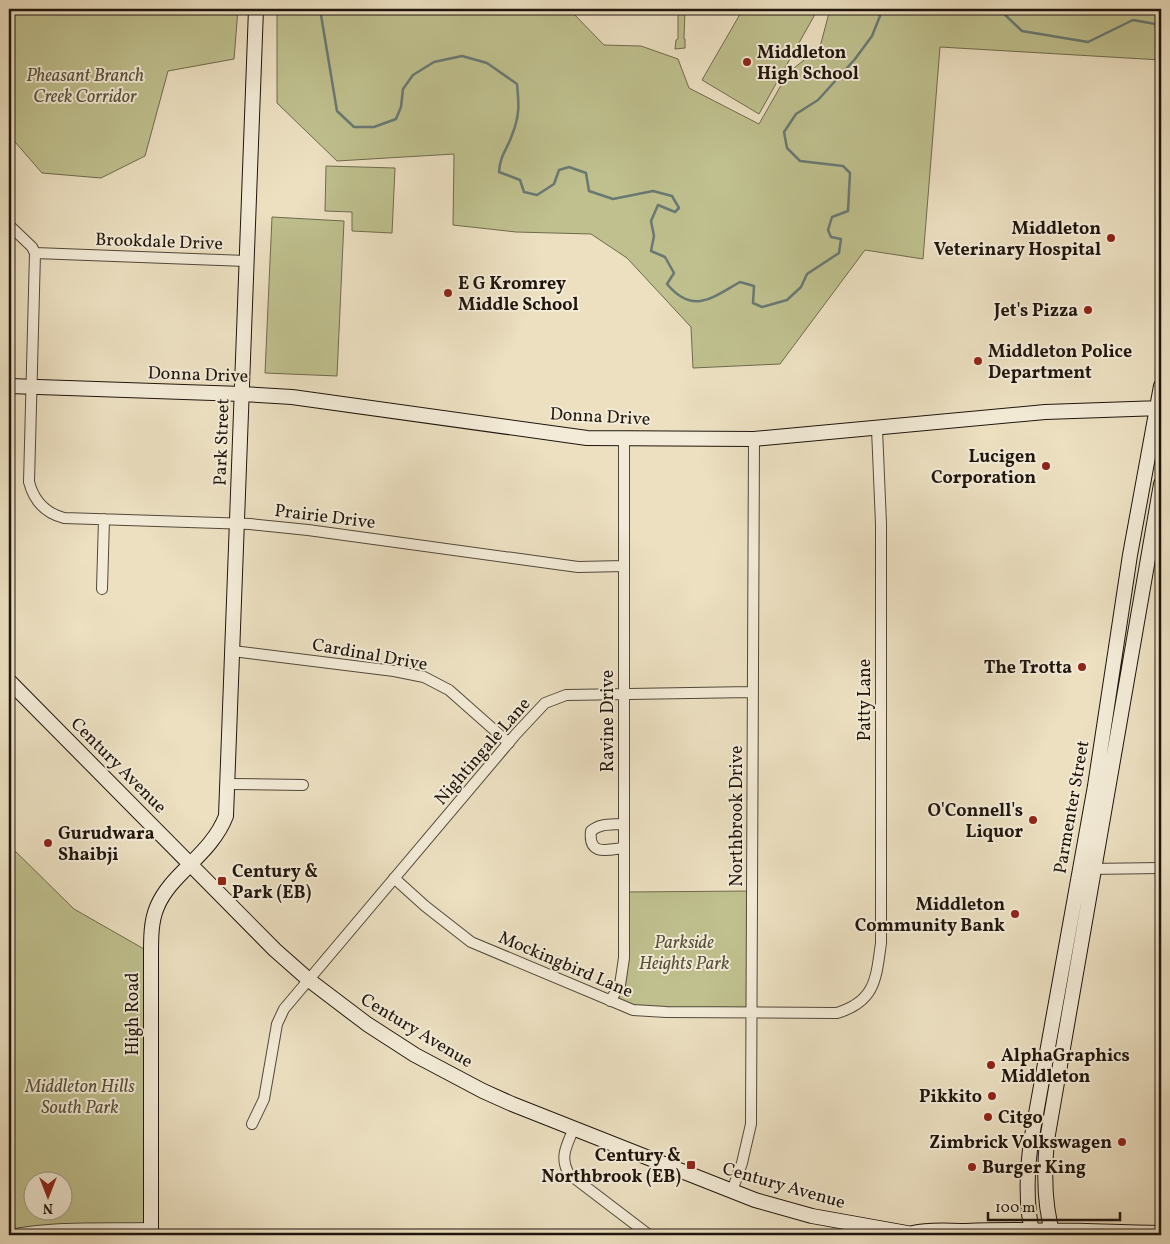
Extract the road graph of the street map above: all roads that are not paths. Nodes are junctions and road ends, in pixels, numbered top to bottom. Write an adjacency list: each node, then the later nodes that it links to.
1 (256, 9): 4 (street, Park Street)
2 (9, 225): 3 (street)
3 (35, 253): 4 (street, Brookdale Drive); 7 (street)
4 (246, 261): 8 (street, Park Street)
5 (9, 386): 7 (street, Donna Drive)
6 (1161, 386): 9 (street, Parmenter Street)
7 (32, 387): 8 (street, Donna Drive); 14 (street, Prairie Drive)
8 (242, 394): 11 (street, Donna Drive); 15 (street, Park Street)
9 (1159, 408): 10 (street, Donna Drive); 28 (street, Parmenter Street)
10 (877, 429): 12 (street, Donna Drive); 32 (street, Patty Lane)
11 (624, 438): 12 (street, Donna Drive); 16 (street, Ravine Drive)
12 (754, 438): 20 (street, Northbrook Drive)
13 (1161, 484): 30 (street, Parmenter Street)
14 (104, 519): 15 (street, Prairie Drive); 17 (street)
15 (237, 524): 16 (street, Prairie Drive); 18 (street, Park Street)
16 (624, 566): 21 (street, Ravine Drive)
17 (102, 589)
18 (233, 651): 22 (street, Cardinal Drive); 23 (street, Park Street)
19 (9, 681): 27 (street, Century Avenue)
20 (752, 692): 21 (street, Nightingale Lane); 35 (street, Northbrook Drive)
21 (623, 693): 22 (street, Nightingale Lane); 25 (street, Ravine Drive)
22 (509, 742): 31 (street, Nightingale Lane)
23 (228, 784): 24 (street); 27 (street, Park Street)
24 (303, 785)
25 (623, 824): 26 (street, Ravine Drive); 26 (street)
26 (623, 848): 34 (street, Ravine Drive)
27 (191, 865): 33 (street, Century Avenue); 39 (street, High Road)
28 (1080, 868): 30 (street); 40 (street, Parmenter Street)
29 (1161, 868): 30 (street)
30 (1094, 870): 41 (street, Parmenter Street)
31 (394, 878): 33 (street, Nightingale Lane); 34 (street, Mockingbird Lane)
32 (877, 970): 35 (street, Mockingbird Lane)
33 (308, 980): 36 (street, Nightingale Lane); 37 (street, Century Avenue)
34 (610, 1001): 35 (street, Mockingbird Lane)
35 (752, 1011): 38 (street, Northbrook Drive)
36 (252, 1124)
37 (574, 1128): 38 (street, Century Avenue); 45 (street)
38 (732, 1191): 43 (street, Century Avenue)
39 (151, 1232): 44 (street)
40 (1032, 1232): 41 (street, Century Avenue); 43 (street, Century Avenue)
41 (1052, 1232): 42 (street, Century Avenue)
42 (1161, 1233)
43 (915, 1234)
44 (10, 1235)
45 (649, 1235)

